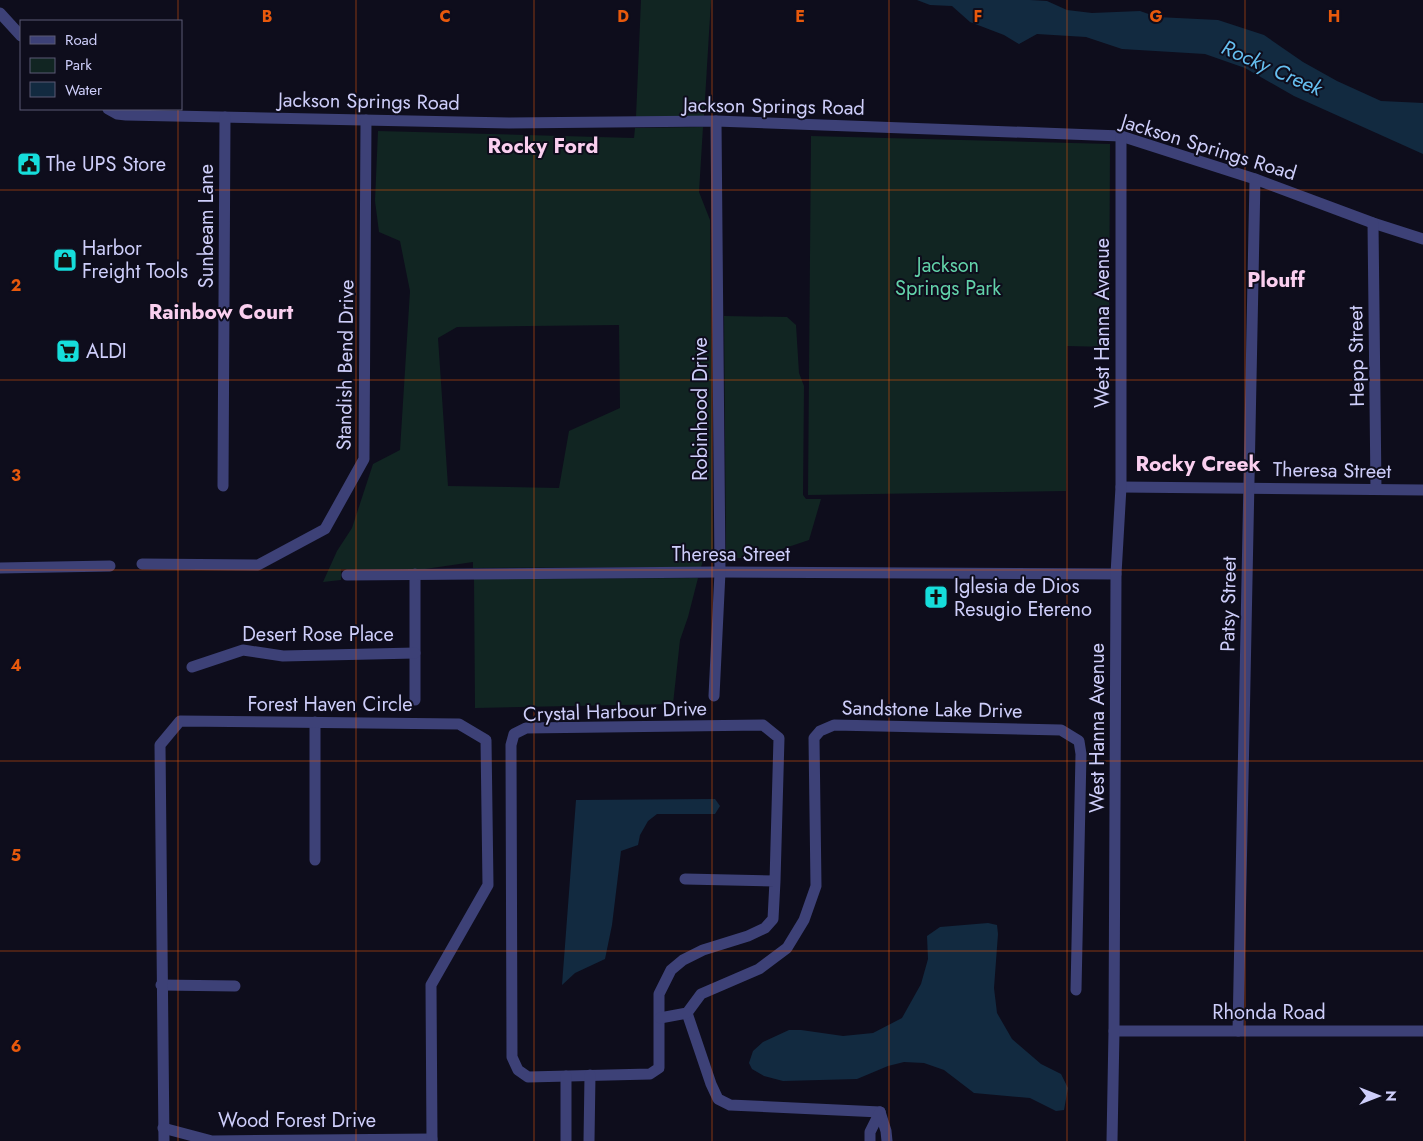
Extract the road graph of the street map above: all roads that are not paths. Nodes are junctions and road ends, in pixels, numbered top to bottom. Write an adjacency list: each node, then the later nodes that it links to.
1 (0, 13): 2 (street)
2 (20, 35)
3 (110, 110): 4 (street, Jackson Springs Road)
4 (225, 117): 5 (street, Jackson Springs Road); 11 (street, Sunbeam Lane)
5 (366, 120): 6 (street, Jackson Springs Road); 16 (street, Standish Bend Drive)
6 (716, 122): 7 (street, Jackson Springs Road); 19 (street, Robinhood Drive)
7 (1121, 136): 8 (street, Jackson Springs Road); 12 (street, West Hanna Avenue)
8 (1255, 178): 9 (street, Jackson Springs Road); 13 (street, Patsy Street)
9 (1373, 223): 10 (street, Jackson Springs Road); 14 (street, Hepp Street)
10 (1423, 240)
11 (222, 486)
12 (1121, 487): 13 (street, Theresa Street); 21 (street, West Hanna Avenue)
13 (1249, 488): 14 (street, Theresa Street); 37 (street, Patsy Street)
14 (1376, 489): 15 (street, Theresa Street)
15 (1423, 490)
16 (142, 564)
17 (110, 566): 18 (street)
18 (0, 568)
19 (720, 572): 20 (street, Theresa Street); 21 (street, Theresa Street); 25 (street, Robinhood Drive)
20 (415, 574): 22 (street, Theresa Street); 23 (street)
21 (1116, 574): 36 (street, West Hanna Avenue)
22 (347, 575)
23 (415, 653): 24 (street, Desert Rose Place); 26 (street)
24 (192, 666)
25 (714, 696)
26 (415, 700)
27 (315, 722): 28 (street); 31 (street, Forest Haven Circle); 43 (street, Forest Haven Circle)
28 (315, 860)
29 (685, 879): 30 (street)
30 (775, 881): 35 (street, Crystal Harbour Drive); 40 (street, Crystal Harbour Drive)
31 (161, 985): 32 (street); 42 (street, Forest Haven Circle)
32 (235, 986)
33 (1076, 990): 34 (street, Sandstone Lake Drive)
34 (687, 1013): 35 (street); 41 (street)
35 (660, 1018): 39 (street, Crystal Harbour Drive)
36 (1114, 1031): 37 (street, Rhonda Road); 49 (street, West Hanna Avenue)
37 (1238, 1031): 38 (street, Rhonda Road)
38 (1423, 1031)
39 (590, 1075): 40 (street, Crystal Harbour Drive); 46 (street)
40 (566, 1076): 45 (street)
41 (880, 1112): 47 (street); 48 (street)
42 (163, 1128): 43 (street, Wood Forest Drive); 44 (street, Forest Haven Circle)
43 (432, 1140)
44 (164, 1141)
45 (566, 1141)
46 (589, 1141)
47 (870, 1141)
48 (887, 1141)
49 (1112, 1141)

